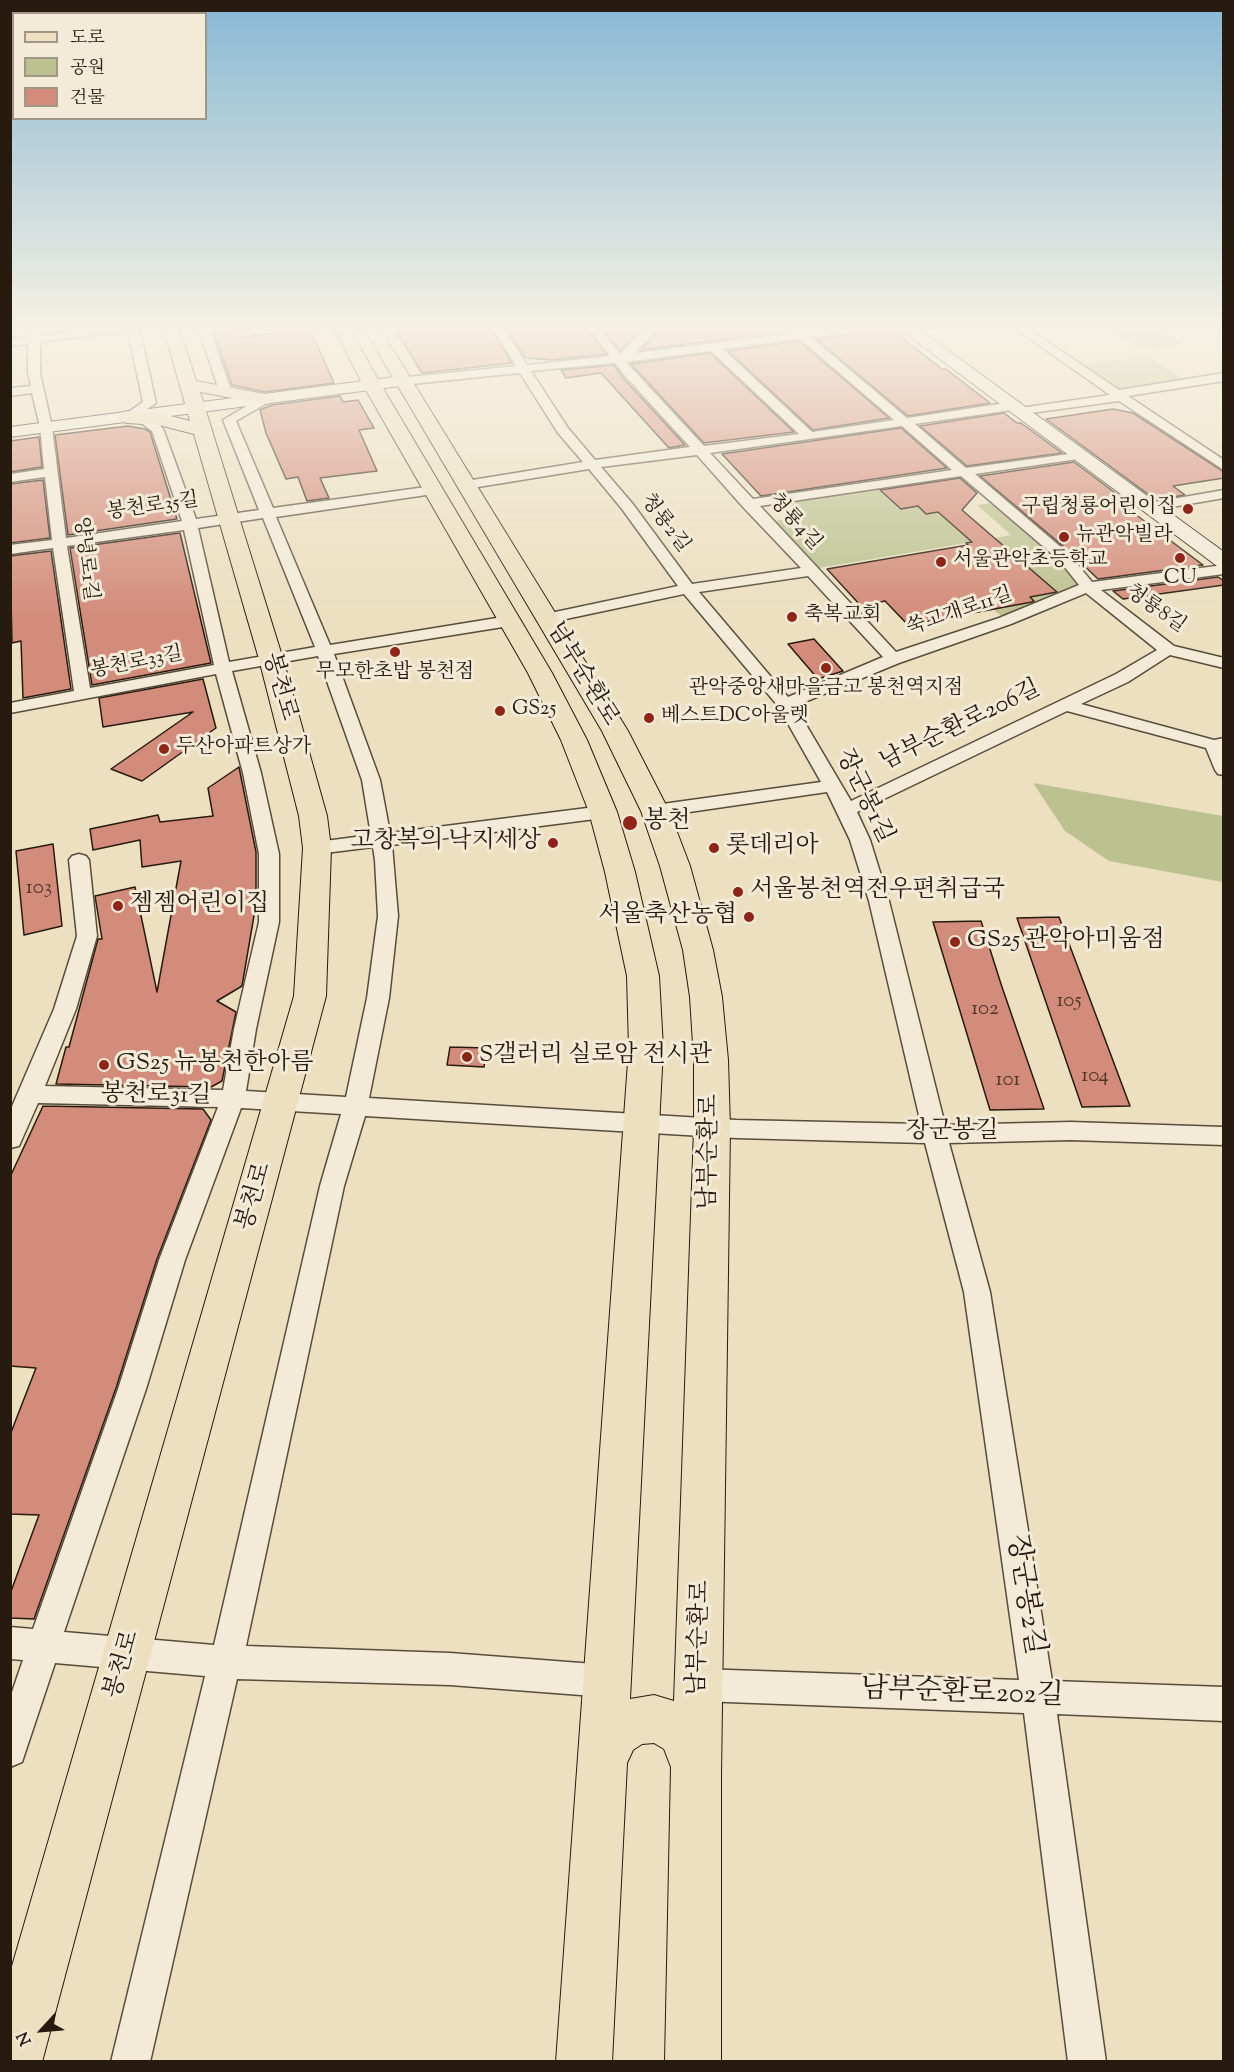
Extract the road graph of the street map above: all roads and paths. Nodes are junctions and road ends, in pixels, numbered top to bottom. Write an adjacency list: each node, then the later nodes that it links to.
1 (45, 424): 14 (street, 양녕로1길)
2 (75, 424): 14 (main road)
3 (152, 424): 29 (street, 봉천로)
4 (212, 424): 28 (main road, 봉천로)
5 (230, 424): 28 (street, 봉천로)
6 (411, 424): 24 (main road, 남부순환로)
7 (559, 424): 19 (street, 청룡2길)
8 (676, 424): 17 (street, 청룡4길)
9 (795, 424): 16 (street)
10 (892, 424): 16 (street)
11 (906, 424): 22 (street, 청룡8길)
12 (1036, 424): 18 (main road)
13 (1161, 424): 20 (street)
14 (46, 427): 15 (main road); 21 (street, 양녕로1길)
15 (10, 432)
16 (808, 436): 17 (street)
17 (701, 451): 19 (street); 26 (street, 청룡4길)
18 (1078, 455): 22 (street); 27 (main road)
19 (591, 464): 24 (street); 38 (street, 청룡2길)
20 (1224, 466)
21 (52, 472): 23 (street); 30 (street, 양녕로1길)
22 (964, 472): 26 (street); 36 (street, 청룡8길)
23 (10, 477)
24 (449, 488): 28 (street); 35 (main road, 남부순환로); 37 (main road, 남부순환로)
25 (1224, 494): 27 (street)
26 (748, 504): 34 (street, 청룡4길)
27 (1149, 507): 32 (main road)
28 (253, 513): 29 (street, 봉천로35길); 42 (street); 43 (main road, 봉천로)
29 (189, 525): 30 (street, 봉천로35길); 46 (street, 봉천로)
30 (59, 542): 31 (street, 봉천로35길); 47 (street, 양녕로1길)
31 (10, 550)
32 (1224, 562)
33 (1224, 569): 36 (street, 쑥고개로11길)
34 (810, 571): 38 (street); 44 (street, 청룡4길)
35 (526, 584): 37 (main road); 39 (main road, 남부순환로)
36 (1088, 587): 41 (street, 청룡8길); 44 (street, 쑥고개로11길)
37 (490, 589): 40 (main road, 남부순환로)
38 (688, 590): 39 (street); 48 (street, 장군봉1길)
39 (547, 618): 55 (main road, 남부순환로)
40 (509, 621): 42 (street, 남부순환로); 56 (main road, 남부순환로)
41 (1168, 650): 45 (street, 청룡8길); 49 (street, 남부순환로206길)
42 (326, 652): 43 (street, 남부순환로); 57 (street)
43 (271, 659): 46 (street, 봉천로33길); 58 (main road, 봉천로)
44 (893, 659): 48 (street, 쑥고개로11길)
45 (1224, 663)
46 (223, 670): 47 (street, 봉천로33길); 61 (street, 봉천로)
47 (82, 696): 50 (street, 봉천로33길)
48 (785, 704): 53 (street, 장군봉1길)
49 (1065, 705): 51 (street, 남부순환로206길); 54 (street, 남부순환로206길)
50 (10, 708)
51 (1219, 744): 52 (street)
52 (1224, 770)
53 (833, 786): 54 (street, 장군봉1길); 55 (street)
54 (847, 810): 66 (street, 장군봉1길)
55 (655, 811): 65 (main road, 남부순환로)
56 (603, 812): 57 (street); 64 (main road, 남부순환로)
57 (381, 840): 58 (street); 63 (street)
58 (317, 848): 62 (main road, 봉천로)
59 (79, 860): 60 (street)
60 (30, 1094): 61 (street, 봉천로31길); 68 (street)
61 (233, 1100): 62 (street, 봉천로31길); 70 (street, 봉천로)
62 (282, 1103): 63 (street, 남부순환로); 71 (main road, 봉천로)
63 (355, 1108): 64 (street, 남부순환로); 72 (street)
64 (641, 1125): 65 (street, 남부순환로); 73 (main road, 남부순환로)
65 (696, 1127): 66 (street, 장군봉길); 74 (main road, 남부순환로)
66 (935, 1134): 67 (street, 장군봉길); 75 (street, 장군봉2길)
67 (1224, 1136)
68 (10, 1139)
69 (10, 1642): 70 (street)
70 (44, 1645): 71 (street); 77 (street, 봉천로)
71 (128, 1653): 72 (street); 80 (main road, 봉천로)
72 (225, 1662): 73 (street); 81 (street)
73 (607, 1681): 78 (main road, 남부순환로)
74 (700, 1685): 75 (street, 남부순환로202길); 79 (main road, 남부순환로)
75 (1038, 1697): 76 (street, 남부순환로202길); 84 (street, 장군봉2길)
76 (1224, 1704)
77 (10, 1750)
78 (603, 1761): 79 (main road); 82 (main road, 남부순환로)
79 (696, 1776): 83 (main road, 남부순환로)
80 (13, 2061)
81 (130, 2061)
82 (584, 2061)
83 (693, 2061)
84 (1087, 2061)

